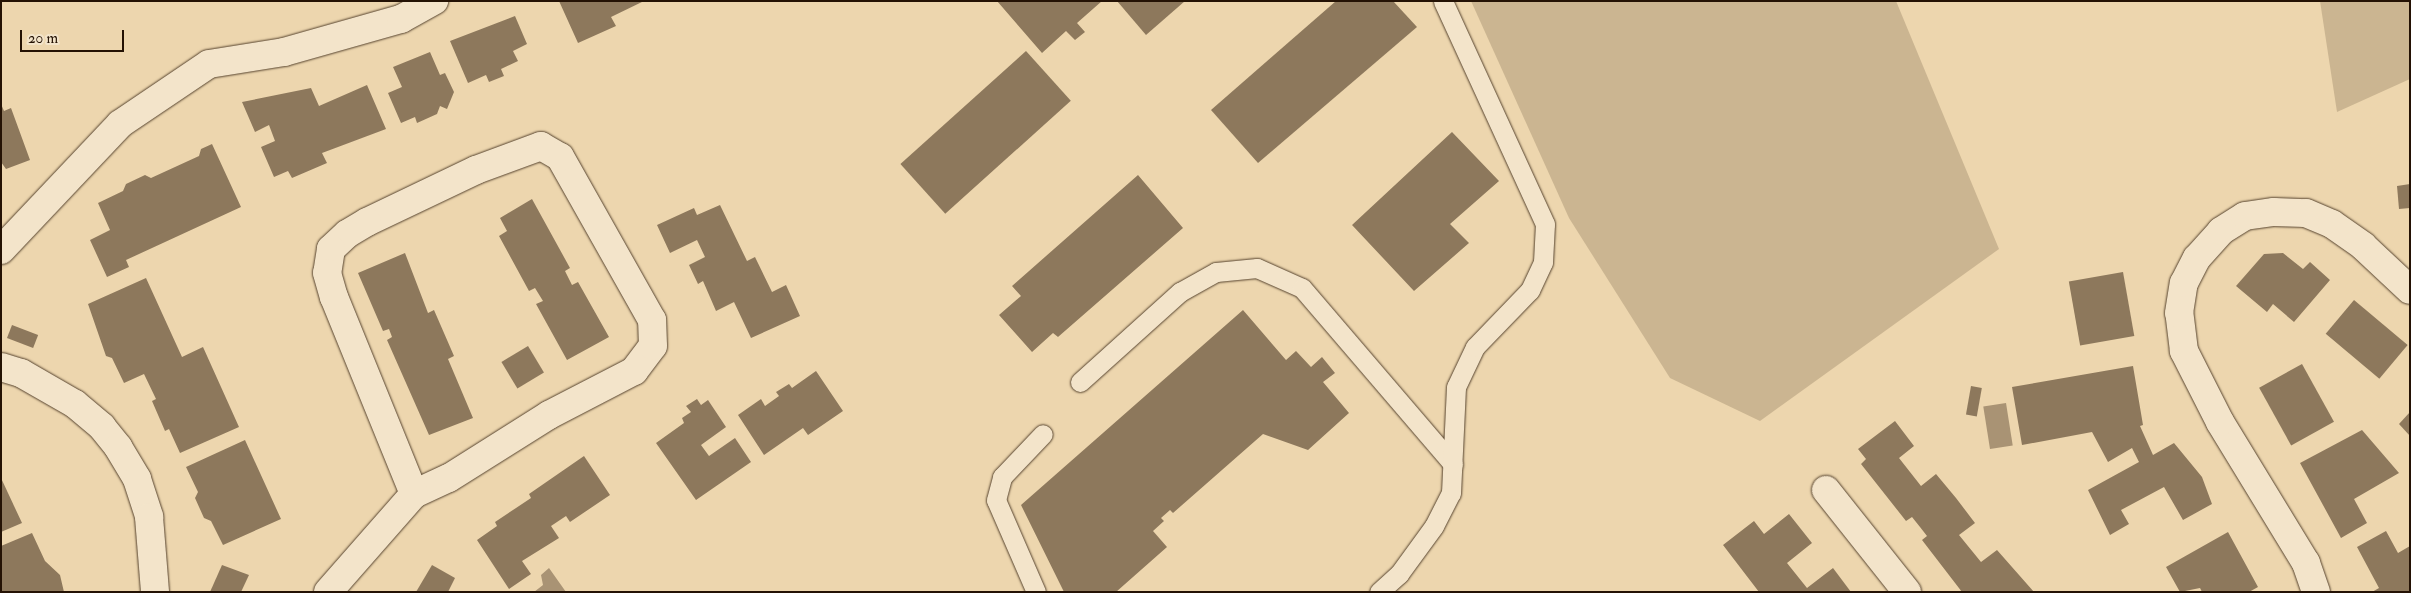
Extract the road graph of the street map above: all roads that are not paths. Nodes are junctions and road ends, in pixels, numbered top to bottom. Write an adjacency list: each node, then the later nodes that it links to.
1 (434, 1): 3 (street)
2 (1443, 1): 8 (lane)
3 (1, 250)
4 (2410, 290): 16 (street)
5 (1, 366): 11 (street)
6 (1080, 382): 8 (lane)
7 (1044, 434): 13 (lane)
8 (1453, 464): 14 (lane)
9 (1826, 490): 15 (street)
10 (414, 494): 10 (street); 12 (street)
11 (155, 592)
12 (328, 592)
13 (1036, 592)
14 (1378, 592)
15 (1907, 592)
16 (2316, 592)

